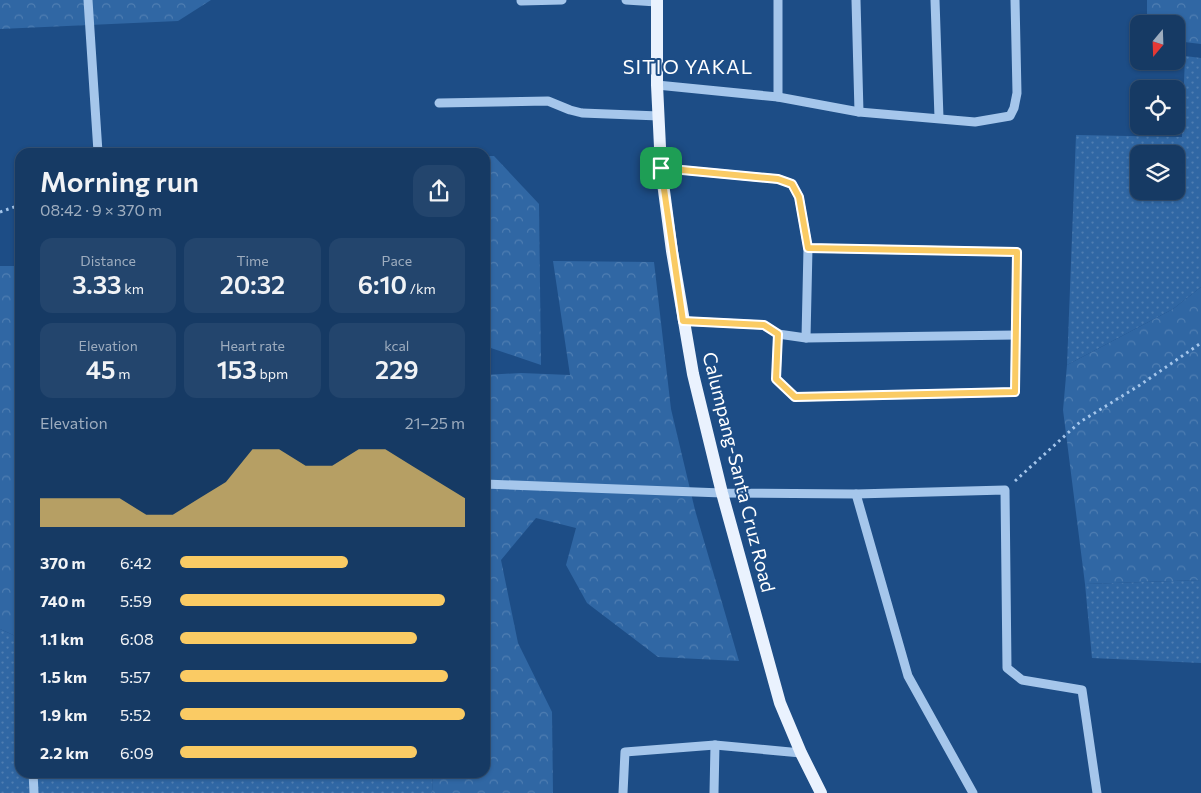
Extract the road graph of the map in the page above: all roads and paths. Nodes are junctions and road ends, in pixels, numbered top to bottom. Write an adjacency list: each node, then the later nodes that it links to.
1 (88, 0): 16 (street)
2 (562, 0): 8 (street)
3 (626, 0): 9 (street)
4 (778, 0): 11 (street)
5 (856, 0): 13 (street)
6 (935, 0): 15 (street)
7 (1015, 0): 15 (street)
8 (520, 1)
9 (657, 1): 10 (main road, Calumpang-Santa Cruz Road)
10 (658, 85): 11 (street); 14 (main road, Calumpang-Santa Cruz Road)
11 (778, 96): 13 (street)
12 (439, 103): 14 (street)
13 (859, 112): 15 (street)
14 (659, 116): 17 (main road, Calumpang-Santa Cruz Road)
15 (939, 118)
16 (98, 148)
17 (661, 168): 20 (street); 21 (main road, Calumpang-Santa Cruz Road)
18 (15, 207): 19 (path)
19 (0, 212)
20 (808, 248): 23 (street); 24 (street)
21 (683, 321): 22 (street); 28 (main road, Calumpang-Santa Cruz Road)
22 (778, 334): 23 (street); 24 (street)
23 (1015, 335): 24 (street)
24 (806, 338)
25 (1201, 343): 27 (path)
26 (490, 484): 28 (street)
27 (1006, 490): 29 (street); 38 (street)
28 (722, 493): 29 (street); 31 (main road, Calumpang-Santa Cruz Road)
29 (856, 494): 37 (street)
30 (715, 745): 31 (street); 34 (street); 35 (street)
31 (801, 753): 36 (main road, Calumpang-Santa Cruz Road)
32 (33, 778): 33 (street)
33 (34, 793)
34 (623, 793)
35 (714, 793)
36 (822, 793)
37 (974, 793)
38 (1097, 793)

